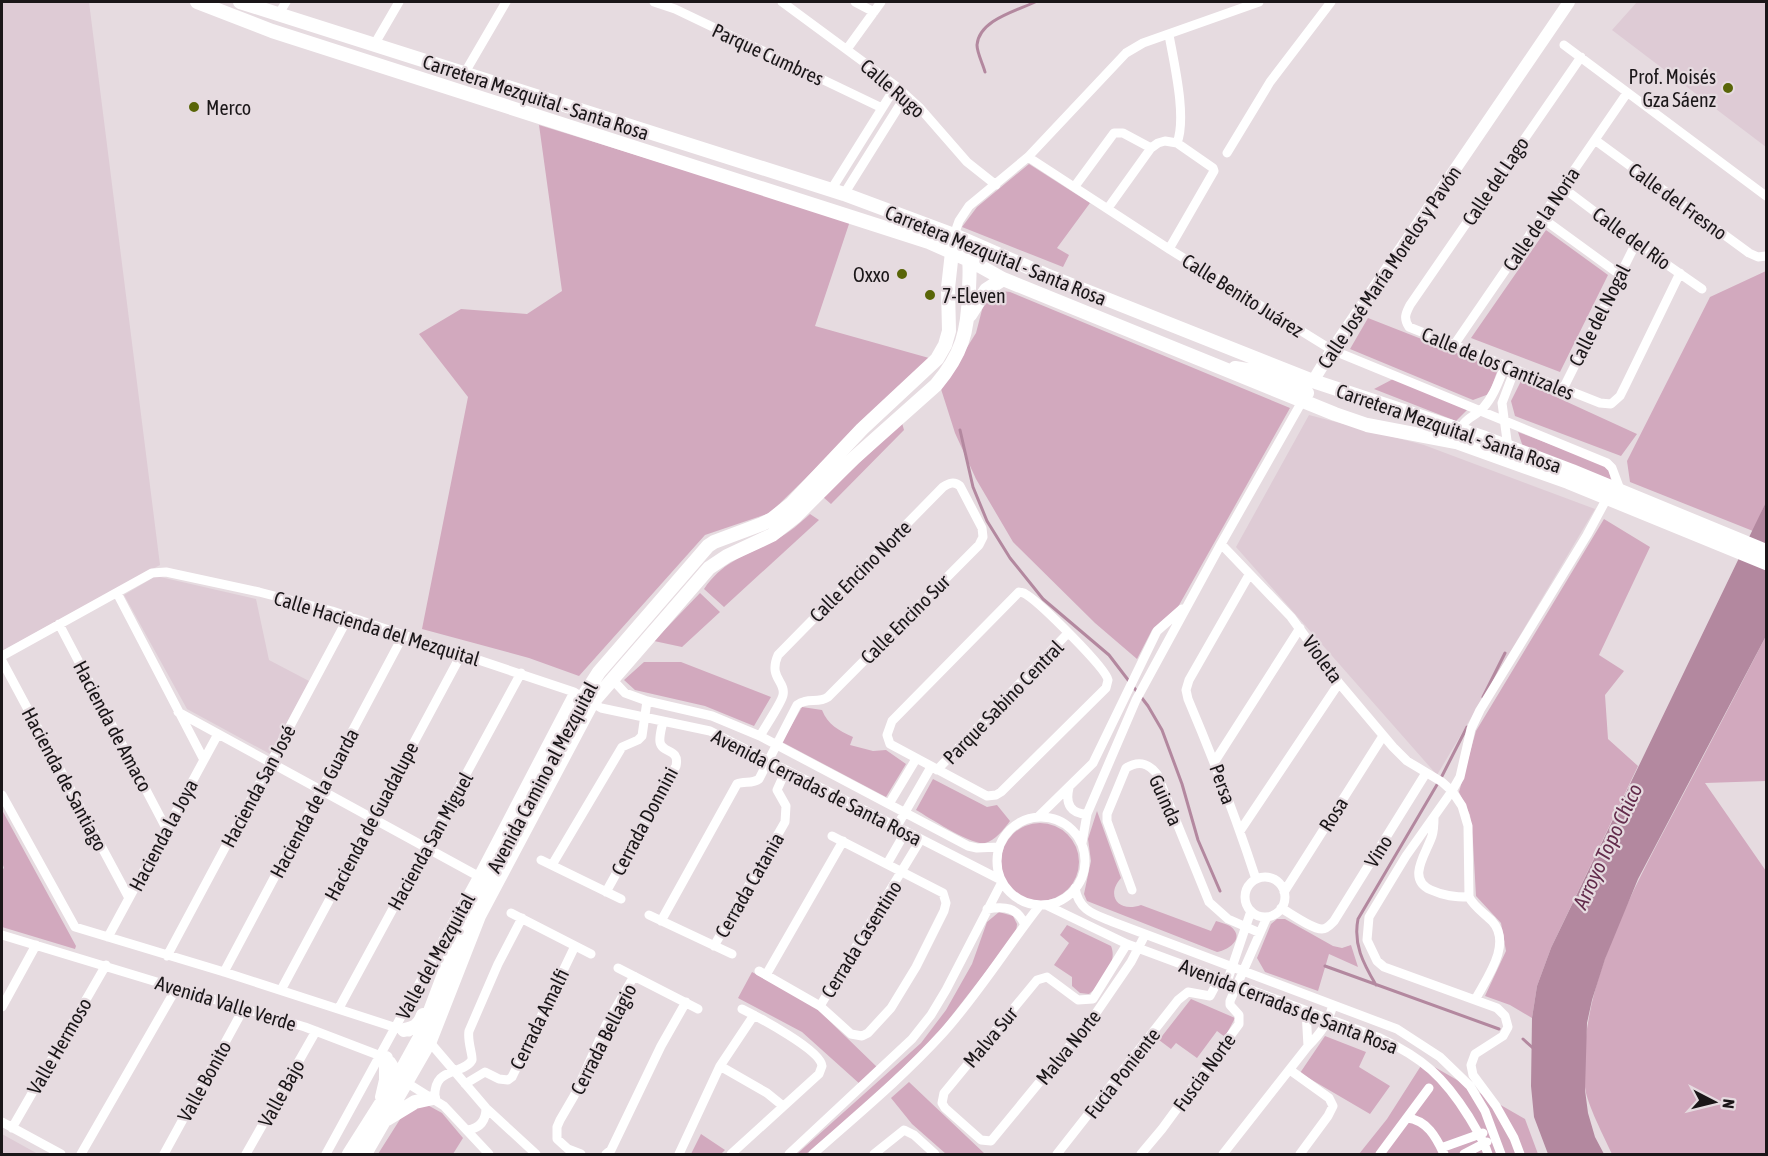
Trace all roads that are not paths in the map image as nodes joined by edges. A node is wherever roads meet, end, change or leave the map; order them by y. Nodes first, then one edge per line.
1 (197, 2) edge
2 (240, 2) edge
3 (286, 2) edge
4 (399, 2) edge
5 (506, 2) edge
6 (654, 2) edge
7 (782, 2) edge
8 (855, 2) edge
9 (881, 2) edge
10 (1259, 2) edge
11 (1331, 2) edge
12 (1569, 2) edge
13 (678, 5) edge
14 (873, 12) junction
15 (278, 15) junction
16 (1169, 35) junction
17 (374, 45) junction
18 (1564, 45) dead end
19 (847, 49) junction
20 (1581, 57) junction
21 (464, 74) junction
22 (896, 86) junction
23 (1627, 93) junction
24 (906, 95) junction
25 (882, 108) junction
26 (1595, 140) junction
27 (1177, 143) junction
28 (1151, 148) junction
29 (1227, 153) dead end
30 (852, 157) junction
31 (1028, 157) junction
32 (863, 164) junction
33 (996, 185) junction
34 (1075, 186) junction
35 (1562, 187) junction
36 (837, 192) junction
37 (1767, 196) edge
38 (1108, 208) junction
39 (1542, 218) junction
40 (958, 237) junction
41 (1636, 243) junction
42 (1169, 249) junction
43 (951, 251) junction
44 (1765, 257) edge
45 (969, 260) junction
46 (1680, 273) junction
47 (1619, 274) junction
48 (1003, 279) junction
49 (1702, 289) dead end
50 (1410, 305) joint
51 (969, 317) junction
52 (1454, 345) junction
53 (1332, 350) junction
54 (1505, 366) junction
55 (1515, 369) junction
56 (1563, 388) junction
57 (1307, 392) junction
58 (1480, 412) junction
59 (1504, 422) junction
60 (1460, 429) junction
61 (1508, 454) junction
62 (948, 484) joint
63 (1620, 492) junction
64 (1607, 498) junction
65 (1221, 544) junction
66 (1738, 545) junction
67 (1767, 551) edge
68 (1767, 563) edge
69 (1249, 575) junction
70 (117, 593) junction
71 (1188, 604) junction
72 (349, 616) junction
73 (59, 624) junction
74 (1300, 628) junction
75 (1068, 633) junction
76 (404, 634) junction
77 (462, 653) junction
78 (2, 656) edge
79 (2, 661) edge
80 (521, 674) junction
81 (612, 679) junction
82 (1339, 683) junction
83 (583, 697) junction
84 (647, 701) junction
85 (178, 712) junction
86 (644, 717) junction
87 (663, 721) junction
88 (218, 734) junction
89 (760, 736) junction
90 (1383, 736) junction
91 (776, 744) junction
92 (916, 759) junction
93 (204, 760) junction
94 (768, 760) junction
95 (1215, 761) junction
96 (270, 762) junction
97 (934, 769) junction
98 (786, 770) junction
99 (1434, 778) junction
100 (1069, 788) junction
101 (322, 790) junction
102 (1452, 791) junction
103 (2, 795) edge
104 (890, 804) junction
105 (905, 812) junction
106 (1087, 814) junction
107 (1039, 816) junction
108 (373, 817) junction
109 (1434, 817) junction
110 (166, 828) junction
111 (902, 829) junction
112 (1240, 831) junction
113 (831, 836) dead end
114 (921, 840) junction
115 (843, 841) junction
116 (1082, 843) junction
117 (427, 846) junction
118 (999, 847) junction
119 (541, 860) dead end
120 (887, 864) junction
121 (552, 865) junction
122 (902, 872) junction
123 (478, 876) junction
124 (1256, 879) junction
125 (1001, 881) junction
126 (1076, 888) junction
127 (1132, 890) dead end
128 (606, 892) junction
129 (1284, 892) junction
130 (1469, 897) junction
131 (129, 898) junction
132 (621, 899) dead end
133 (1043, 905) junction
134 (1281, 908) junction
135 (987, 909) junction
136 (1251, 911) junction
137 (511, 913) dead end
138 (649, 915) dead end
139 (1267, 916) junction
140 (522, 918) junction
141 (661, 921) junction
142 (1025, 925) junction
143 (1246, 928) junction
144 (460, 932) junction
145 (1260, 933) junction
146 (2, 935) edge
147 (1145, 935) junction
148 (108, 937) junction
149 (1127, 944) junction
150 (36, 945) junction
151 (574, 946) junction
152 (714, 946) junction
153 (1139, 949) junction
154 (591, 954) dead end
155 (732, 954) dead end
156 (167, 956) junction
157 (106, 965) junction
158 (1232, 967) junction
159 (618, 968) dead end
160 (224, 972) junction
161 (1244, 972) junction
162 (634, 976) junction
163 (1223, 980) junction
164 (15, 983) junction
165 (1237, 986) junction
166 (177, 987) junction
167 (2, 990) edge
168 (281, 990) junction
169 (1078, 1000) junction
170 (1475, 1000) junction
171 (686, 1002) junction
172 (1333, 1005) junction
173 (2, 1006) edge
174 (820, 1006) junction
175 (244, 1008) junction
176 (339, 1008) junction
177 (698, 1009) dead end
178 (742, 1009) dead end
179 (1306, 1011) junction
180 (754, 1015) junction
181 (1094, 1016) junction
182 (1329, 1020) junction
183 (400, 1029) junction
184 (316, 1031) junction
185 (425, 1038) junction
186 (1308, 1046) junction
187 (383, 1057) junction
188 (720, 1066) junction
189 (453, 1070) junction
190 (1290, 1070) junction
191 (403, 1079) junction
192 (465, 1084) junction
193 (1429, 1088) dead end
194 (434, 1099) junction
195 (783, 1106) junction
196 (486, 1108) junction
197 (381, 1116) junction
198 (1407, 1118) junction
199 (2, 1122) edge
200 (12, 1128) junction
201 (468, 1131) junction
202 (1478, 1133) junction
203 (1494, 1133) junction
204 (991, 1141) joint
205 (1485, 1144) junction
206 (1443, 1151) edge
207 (567, 1152) edge
208 (61, 1155) edge
209 (81, 1155) edge
210 (164, 1155) edge
211 (246, 1155) edge
212 (326, 1155) edge
213 (349, 1155) edge
214 (365, 1155) edge
215 (489, 1155) edge
216 (536, 1155) edge
217 (581, 1155) edge
218 (606, 1155) edge
219 (679, 1155) edge
220 (731, 1155) edge
221 (789, 1155) edge
222 (813, 1155) edge
223 (874, 1155) edge
224 (934, 1155) edge
225 (1057, 1155) edge
226 (1142, 1155) edge
227 (1223, 1155) edge
228 (1300, 1155) edge
229 (1380, 1155) edge
230 (1464, 1155) edge
231 (1488, 1155) edge
232 (1501, 1155) edge
233 (1520, 1155) edge

1 - 43 main road, Carretera Mezquital - Santa Rosa
2 - 15 main road, Carretera Mezquital - Santa Rosa
3 - 15 street
4 - 17 street
5 - 21 street
6 - 13 street, Parque Cumbres
7 - 19 street, Calle Rugo
8 - 14 street
9 - 14 street
10 - 16 street
11 - 29 street
12 - 53 street, Calle José María Morelos y Pavón
13 - 25 street, Parque Cumbres
14 - 19 street
15 - 17 main road, Carretera Mezquital - Santa Rosa
16 - 27 street
16 - 31 street
17 - 21 main road, Carretera Mezquital - Santa Rosa
18 - 20 street
19 - 22 street, Calle Rugo
20 - 23 street
20 - 50 street, Calle del Lago
21 - 36 main road, Carretera Mezquital - Santa Rosa
22 - 24 street, Calle Rugo
22 - 25 street
23 - 26 street, Calle de la Noria
23 - 37 street
24 - 32 street
24 - 33 street, Calle Rugo
25 - 30 street
26 - 35 street, Calle de la Noria
26 - 44 street, Calle del Fresno
27 - 28 street
27 - 42 street
28 - 34 street
28 - 38 street
30 - 32 street
30 - 36 street
31 - 33 street
31 - 34 street, Calle Benito Juárez
32 - 36 street
33 - 40 street
34 - 38 street, Calle Benito Juárez
35 - 39 street, Calle de la Noria
35 - 41 street, Calle del Río
36 - 40 main road, Carretera Mezquital - Santa Rosa
38 - 42 street, Calle Benito Juárez
39 - 47 street
39 - 52 street, Calle de la Noria
40 - 43 main road, Avenida Camino al Mezquital
40 - 45 main road, Avenida Camino al Mezquital
40 - 57 main road, Carretera Mezquital - Santa Rosa
41 - 46 street, Calle del Río
41 - 47 street, Calle del Nogal
42 - 53 street, Calle Benito Juárez
43 - 45 main road, Carretera Mezquital - Santa Rosa
43 - 83 main road, Avenida Camino al Mezquital
45 - 48 main road, Carretera Mezquital - Santa Rosa
45 - 51 main road, Avenida Camino al Mezquital
46 - 49 street, Calle del Río
46 - 56 street, Calle de los Cantizales
47 - 56 street, Calle del Nogal
48 - 51 main road
48 - 57 main road, Carretera Mezquital - Santa Rosa
50 - 52 street, Calle de los Cantizales
51 - 81 main road, Avenida Camino al Mezquital
52 - 54 street, Calle de los Cantizales
53 - 57 street, Calle José María Morelos y Pavón
53 - 58 street, Calle Benito Juárez
54 - 55 street, Calle de los Cantizales
54 - 58 street
55 - 56 street, Calle de los Cantizales
55 - 59 street
57 - 60 main road, Carretera Mezquital - Santa Rosa
57 - 61 main road, Carretera Mezquital - Santa Rosa
57 - 65 street, Calle José María Morelos y Pavón
58 - 59 street, Calle Benito Juárez
58 - 60 street
59 - 61 street
59 - 63 street, Calle Benito Juárez
60 - 61 main road, Carretera Mezquital - Santa Rosa
61 - 63 main road, Carretera Mezquital - Santa Rosa
61 - 64 main road, Carretera Mezquital - Santa Rosa
62 - 89 street, Calle Encino Norte
62 - 91 street, Calle Encino Sur
63 - 66 main road, Carretera Mezquital - Santa Rosa
64 - 66 main road, Carretera Mezquital - Santa Rosa
64 - 102 street
65 - 69 street, Violeta
65 - 71 street, Calle José María Morelos y Pavón
66 - 67 main road
66 - 68 main road, Carretera Mezquital - Santa Rosa
69 - 74 street, Violeta
69 - 95 street, Persa
70 - 72 street, Calle Hacienda del Mezquital
70 - 73 street
70 - 85 street
71 - 100 street, Calle José María Morelos y Pavón
71 - 106 street, Calle José María Morelos y Pavón
72 - 76 street, Calle Hacienda del Mezquital
72 - 96 street, Hacienda San José
73 - 78 street
73 - 110 street, Hacienda de Amaco
74 - 82 street, Violeta
74 - 95 street
75 - 92 street
75 - 97 street, Parque Sabino Central
75 - 97 street
76 - 77 street, Calle Hacienda del Mezquital
76 - 101 street, Hacienda de la Guarda
77 - 80 street, Calle Hacienda del Mezquital
77 - 108 street, Hacienda de Guadalupe
79 - 131 street, Hacienda de Santiago
80 - 83 street, Calle Hacienda del Mezquital
80 - 117 street, Hacienda San Miguel
81 - 83 main road, Avenida Camino al Mezquital
81 - 84 street, Avenida Cerradas de Santa Rosa
82 - 90 street, Violeta
82 - 112 street
83 - 86 street, Avenida Cerradas de Santa Rosa
83 - 123 street, Valle del Mezquital
83 - 144 main road, Avenida Camino al Mezquital
83 - 185 main road, Avenida Camino al Mezquital
84 - 86 street
84 - 89 street, Avenida Cerradas de Santa Rosa
85 - 88 street
85 - 93 street
86 - 87 street, Avenida Cerradas de Santa Rosa
86 - 121 street
87 - 94 street, Avenida Cerradas de Santa Rosa
87 - 128 street, Cerrada Donnini
88 - 93 street, Hacienda la Joya
88 - 96 street
89 - 91 street, Avenida Cerradas de Santa Rosa
90 - 99 street, Violeta
90 - 129 street, Rosa
91 - 94 street
91 - 104 street, Avenida Cerradas de Santa Rosa
92 - 97 street
92 - 104 street
93 - 110 street, Hacienda la Joya
94 - 98 street, Avenida Cerradas de Santa Rosa
94 - 141 street
95 - 112 street, Persa
96 - 101 street
96 - 156 street, Hacienda San José
97 - 105 street, Parque Sabino Central
98 - 111 street, Avenida Cerradas de Santa Rosa
98 - 152 street, Cerrada Catania
99 - 102 street, Violeta
99 - 134 street, Vino
100 - 106 street
100 - 107 street, Calle José María Morelos y Pavón
101 - 108 street
101 - 160 street, Hacienda de la Guarda
102 - 109 street
102 - 130 street
103 - 148 street, Avenida Valle Verde
104 - 105 street, Avenida Cerradas de Santa Rosa
105 - 111 street, Cerrada Casentino
105 - 118 street, Avenida Cerradas de Santa Rosa
106 - 116 street, Calle José María Morelos y Pavón
107 - 116 street
107 - 118 street
108 - 117 street
108 - 168 street, Hacienda de Guadalupe
109 - 130 street
109 - 170 street
110 - 131 street, Hacienda la Joya
111 - 114 street, Avenida Cerradas de Santa Rosa
111 - 120 street, Cerrada Casentino
112 - 124 street, Persa
113 - 115 street
114 - 122 street, Cerrada Casentino
114 - 125 street, Avenida Cerradas de Santa Rosa
115 - 120 street, Cerrada Casentino
115 - 174 street, Cerrada Casentino
116 - 126 street
117 - 123 street
117 - 176 street, Hacienda San Miguel
118 - 125 street
119 - 121 street, Cerrada Donnini
120 - 122 street, Cerrada Casentino
121 - 128 street, Cerrada Donnini
122 - 174 street, Cerrada Casentino
122 - 174 street, Cerrada Casentino
123 - 183 street, Valle del Mezquital
124 - 129 street
124 - 136 street
125 - 133 street
125 - 135 street
126 - 133 street
126 - 147 street, Avenida Cerradas de Santa Rosa
127 - 143 street, Guinda
128 - 132 street, Cerrada Donnini
129 - 134 street
130 - 170 street
131 - 148 street, Hacienda la Joya
133 - 142 street
133 - 149 street, Avenida Cerradas de Santa Rosa
134 - 139 street
135 - 142 street
135 - 221 street
136 - 139 street
136 - 143 street
137 - 140 street, Cerrada Amalfi
138 - 141 street, Cerrada Catania
139 - 145 street
140 - 151 street, Cerrada Amalfi
140 - 189 street
141 - 152 street, Cerrada Catania
142 - 222 street
143 - 145 street
143 - 158 street
144 - 183 main road
144 - 185 main road, Avenida Camino al Mezquital
145 - 161 street
146 - 150 street, Avenida Valle Verde
147 - 153 street
147 - 158 street, Avenida Cerradas de Santa Rosa
148 - 156 street, Avenida Valle Verde
149 - 153 street, Avenida Cerradas de Santa Rosa
149 - 169 street, Malva Norte
150 - 157 street, Avenida Valle Verde
150 - 164 street
151 - 154 street, Cerrada Amalfi
151 - 192 street, Cerrada Amalfi
152 - 155 street
153 - 163 street, Avenida Cerradas de Santa Rosa
153 - 181 street, Malva Norte
156 - 160 street, Avenida Valle Verde
157 - 166 street, Avenida Valle Verde
157 - 200 street, Valle Hermoso
158 - 161 street, Avenida Cerradas de Santa Rosa
158 - 163 street
159 - 162 street
160 - 168 street, Avenida Valle Verde
161 - 165 street
161 - 172 street, Avenida Cerradas de Santa Rosa
162 - 171 street, Cerrada Bellagio
162 - 207 street, Cerrada Bellagio
163 - 165 street, Avenida Cerradas de Santa Rosa
163 - 225 street, Fucia Poniente
164 - 167 street
164 - 173 street
165 - 179 street, Avenida Cerradas de Santa Rosa
165 - 226 street, Fuscia Norte
166 - 175 street, Avenida Valle Verde
166 - 209 street
168 - 176 street, Avenida Valle Verde
169 - 181 street
169 - 204 street, Malva Sur
170 - 233 street
171 - 177 street, Cerrada Bellagio
171 - 218 street
172 - 182 street
172 - 203 street, Avenida Cerradas de Santa Rosa
175 - 184 street, Avenida Valle Verde
175 - 210 street, Valle Bonito
176 - 183 street, Avenida Valle Verde
178 - 180 street
179 - 182 street, Avenida Cerradas de Santa Rosa
179 - 186 street
180 - 188 street
180 - 195 street
181 - 204 street, Malva Norte
182 - 186 street
182 - 202 street, Avenida Cerradas de Santa Rosa
183 - 185 street, Avenida Valle Verde
183 - 187 street, Valle del Mezquital
184 - 187 street, Avenida Valle Verde
184 - 211 street, Valle Bajo
185 - 189 street
185 - 191 main road, Avenida Camino al Mezquital
186 - 190 street
187 - 191 street
187 - 197 main road
187 - 212 street, Valle del Mezquital
188 - 195 street
188 - 219 street
189 - 192 street
189 - 194 street
190 - 227 street
190 - 228 street
191 - 194 street
191 - 197 main road, Avenida Camino al Mezquital
192 - 196 street
193 - 198 street
194 - 197 main road
194 - 201 street
195 - 220 street
196 - 201 street
196 - 216 street
197 - 213 main road, Avenida Camino al Mezquital
197 - 214 main road, Avenida Camino al Mezquital
198 - 206 street
198 - 229 street
199 - 200 street
200 - 208 street
201 - 215 street
202 - 203 street
202 - 205 street, Avenida Cerradas de Santa Rosa
202 - 206 street
203 - 205 street
203 - 232 street, Avenida Cerradas de Santa Rosa
205 - 230 street
205 - 231 street, Avenida Cerradas de Santa Rosa
207 - 217 street, Cerrada Bellagio
223 - 224 street

